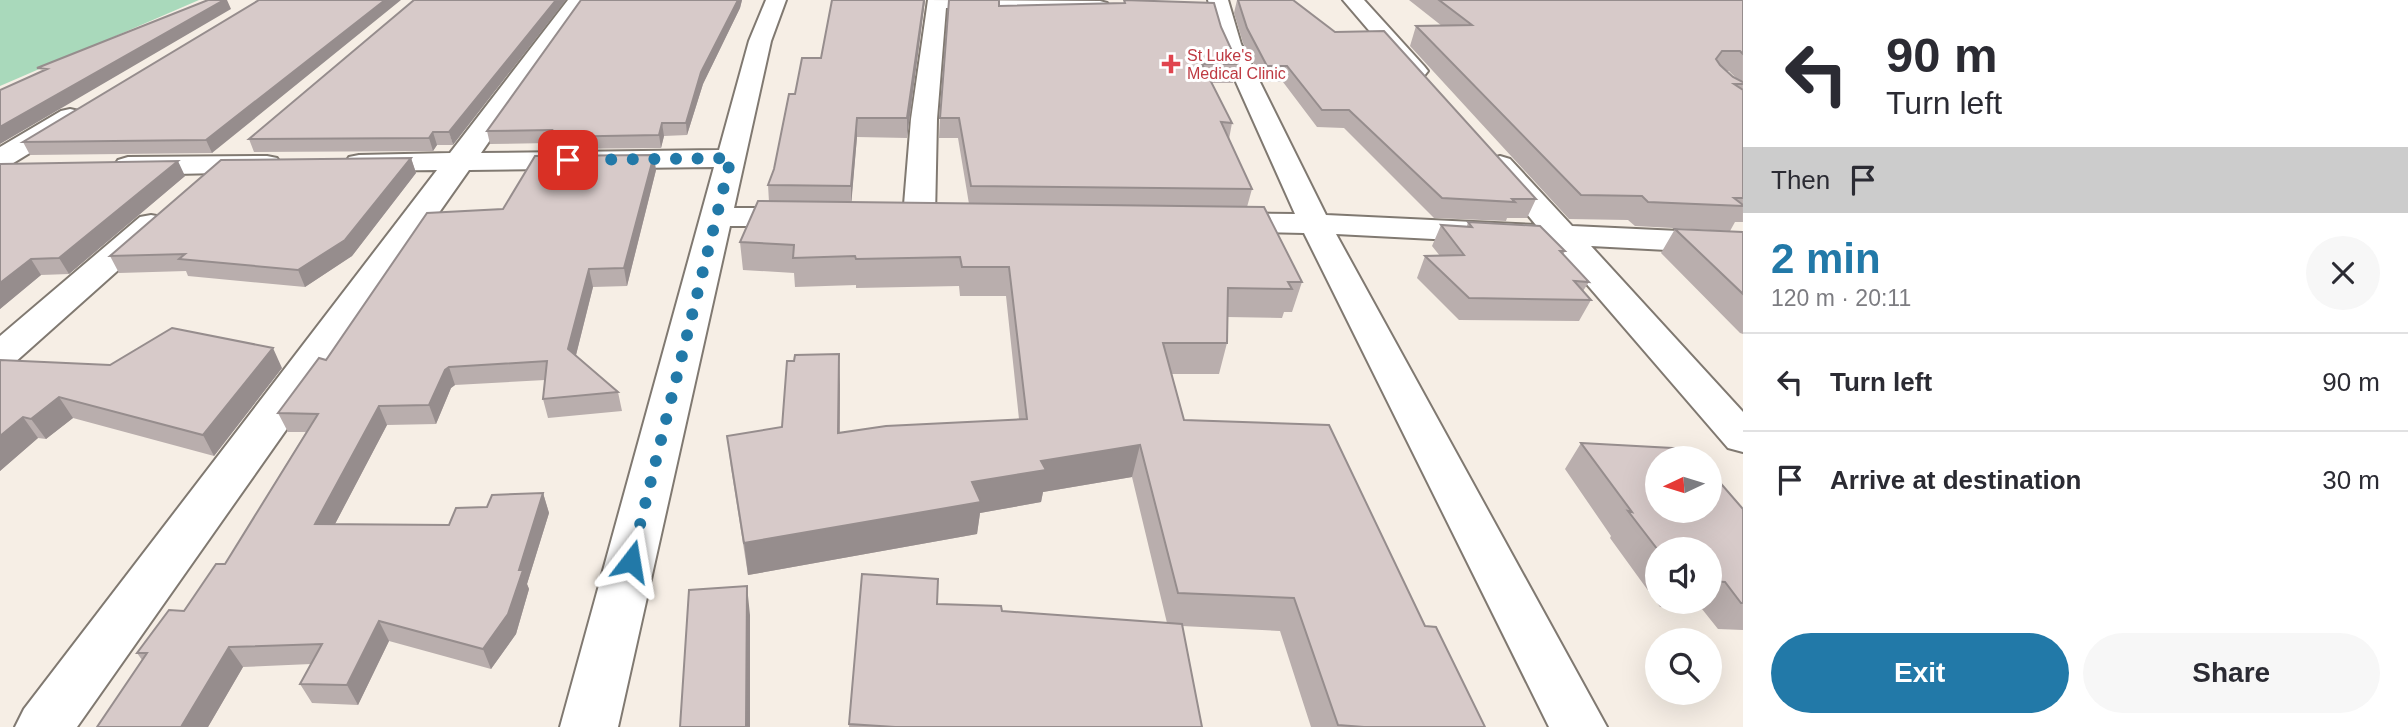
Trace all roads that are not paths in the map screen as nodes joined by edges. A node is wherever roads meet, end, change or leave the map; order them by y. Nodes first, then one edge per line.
1 (578, 0) edge
2 (776, 0) edge
3 (1353, 0) edge
4 (1212, 7) edge
5 (1127, 8) edge
6 (1437, 94) edge
7 (88, 107) edge
8 (251, 139) edge
9 (1482, 145) edge
10 (731, 158) junction
11 (0, 159) edge
12 (460, 162) junction
13 (327, 163) edge
14 (287, 164) edge
15 (220, 165) junction
16 (96, 166) edge
17 (0, 167) edge
18 (41, 167) edge
19 (716, 217) junction
20 (838, 217) edge
21 (919, 217) edge
22 (1195, 222) edge
23 (1315, 224) junction
24 (1563, 236) junction
25 (1743, 244) edge
26 (0, 356) edge
27 (1743, 438) edge
28 (44, 727) edge
29 (589, 727) edge
30 (1577, 727) edge

1 - 12 street
2 - 10 street
3 - 6 street
4 - 23 street
5 - 21 street
7 - 11 street
8 - 15 street
9 - 24 street
10 - 12 street
10 - 19 street
12 - 13 street
12 - 28 street
14 - 15 street
15 - 16 street
15 - 26 street
17 - 18 street
19 - 20 street
19 - 29 street
22 - 23 street
23 - 24 street
23 - 30 street
24 - 25 street
24 - 27 street

